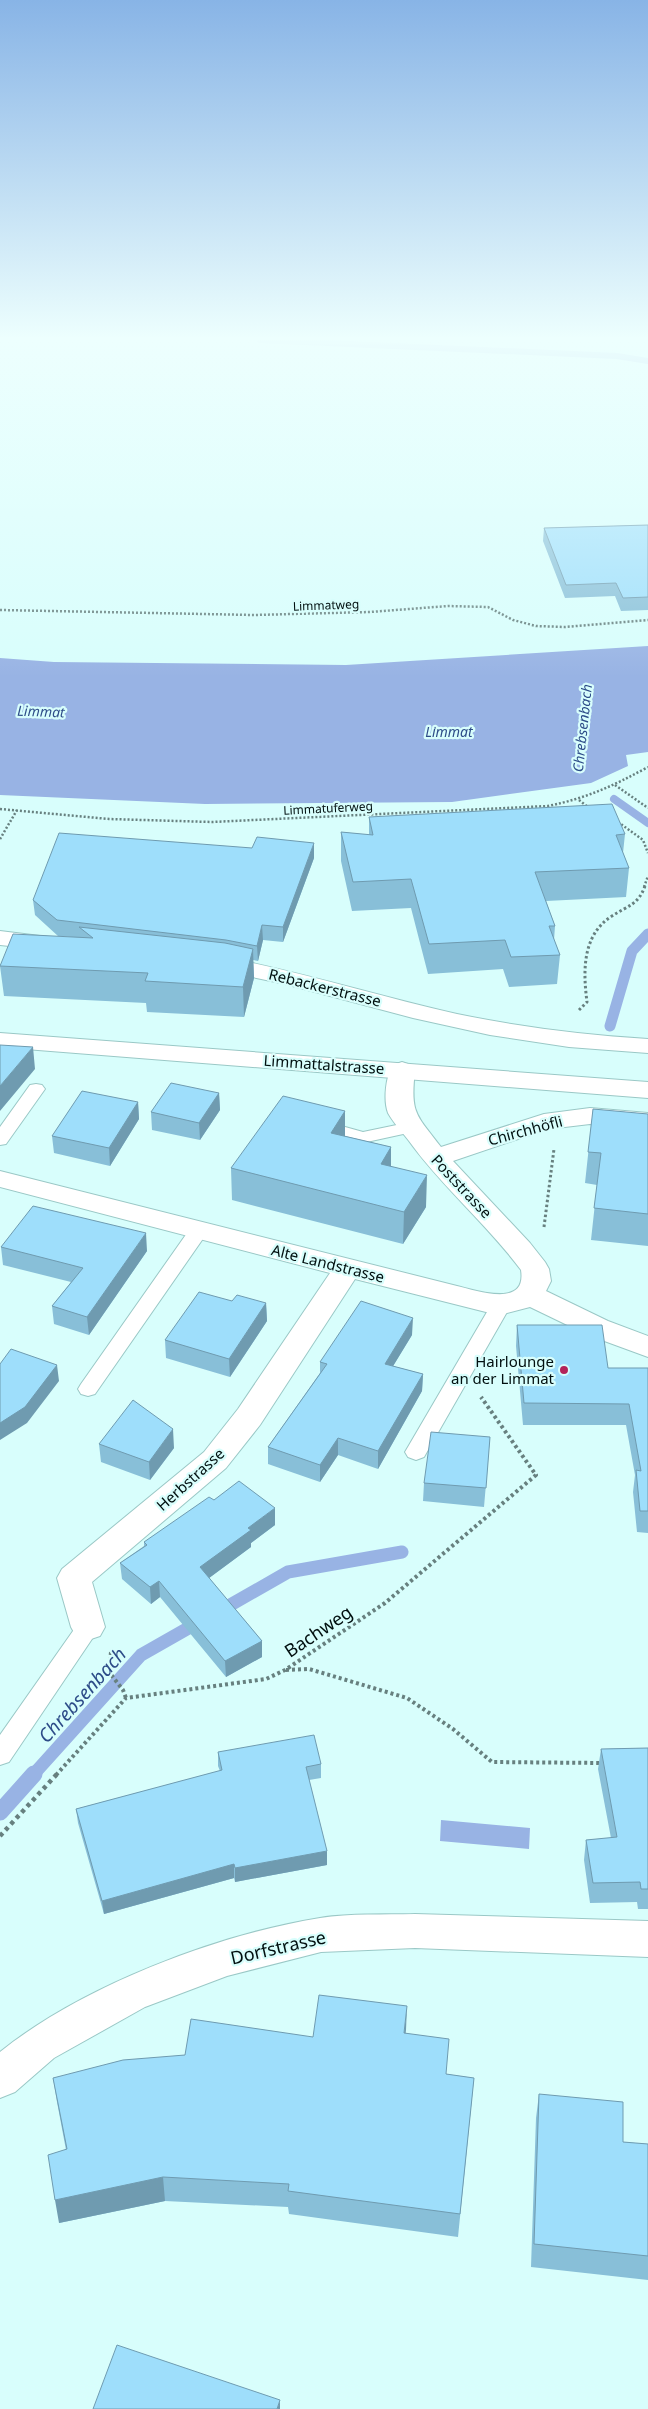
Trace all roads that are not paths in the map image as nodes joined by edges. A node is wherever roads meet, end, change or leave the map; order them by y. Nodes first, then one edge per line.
1 (0, 938) edge
2 (66, 945) edge
3 (199, 960) edge
4 (0, 1040) edge
5 (648, 1046) edge
6 (402, 1070) junction
7 (36, 1089) dead end
8 (648, 1090) edge
9 (306, 1120) edge
10 (648, 1121) edge
11 (411, 1127) junction
12 (0, 1140) edge
13 (435, 1158) junction
14 (0, 1179) edge
15 (199, 1230) junction
16 (348, 1269) junction
17 (530, 1295) junction
18 (501, 1305) junction
19 (648, 1347) edge
20 (88, 1389) dead end
21 (416, 1452) dead end
22 (88, 1627) joint
23 (0, 1755) edge
24 (648, 1939) edge
25 (0, 2078) edge

1 - 2 street
3 - 5 street, Rebackerstrasse
4 - 6 street, Limmattalstrasse
6 - 8 street, Limmattalstrasse
6 - 11 street, Poststrasse
7 - 12 lane
9 - 11 lane
10 - 13 street, Chirchhöfli
11 - 13 street, Poststrasse
13 - 17 street, Poststrasse
14 - 15 street, Alte Landstrasse
15 - 16 street, Alte Landstrasse
15 - 20 lane
16 - 18 street, Alte Landstrasse
16 - 22 street, Herbstrasse
17 - 18 street, Alte Landstrasse
17 - 19 street
18 - 21 lane
22 - 23 lane
24 - 25 street, Dorfstrasse

